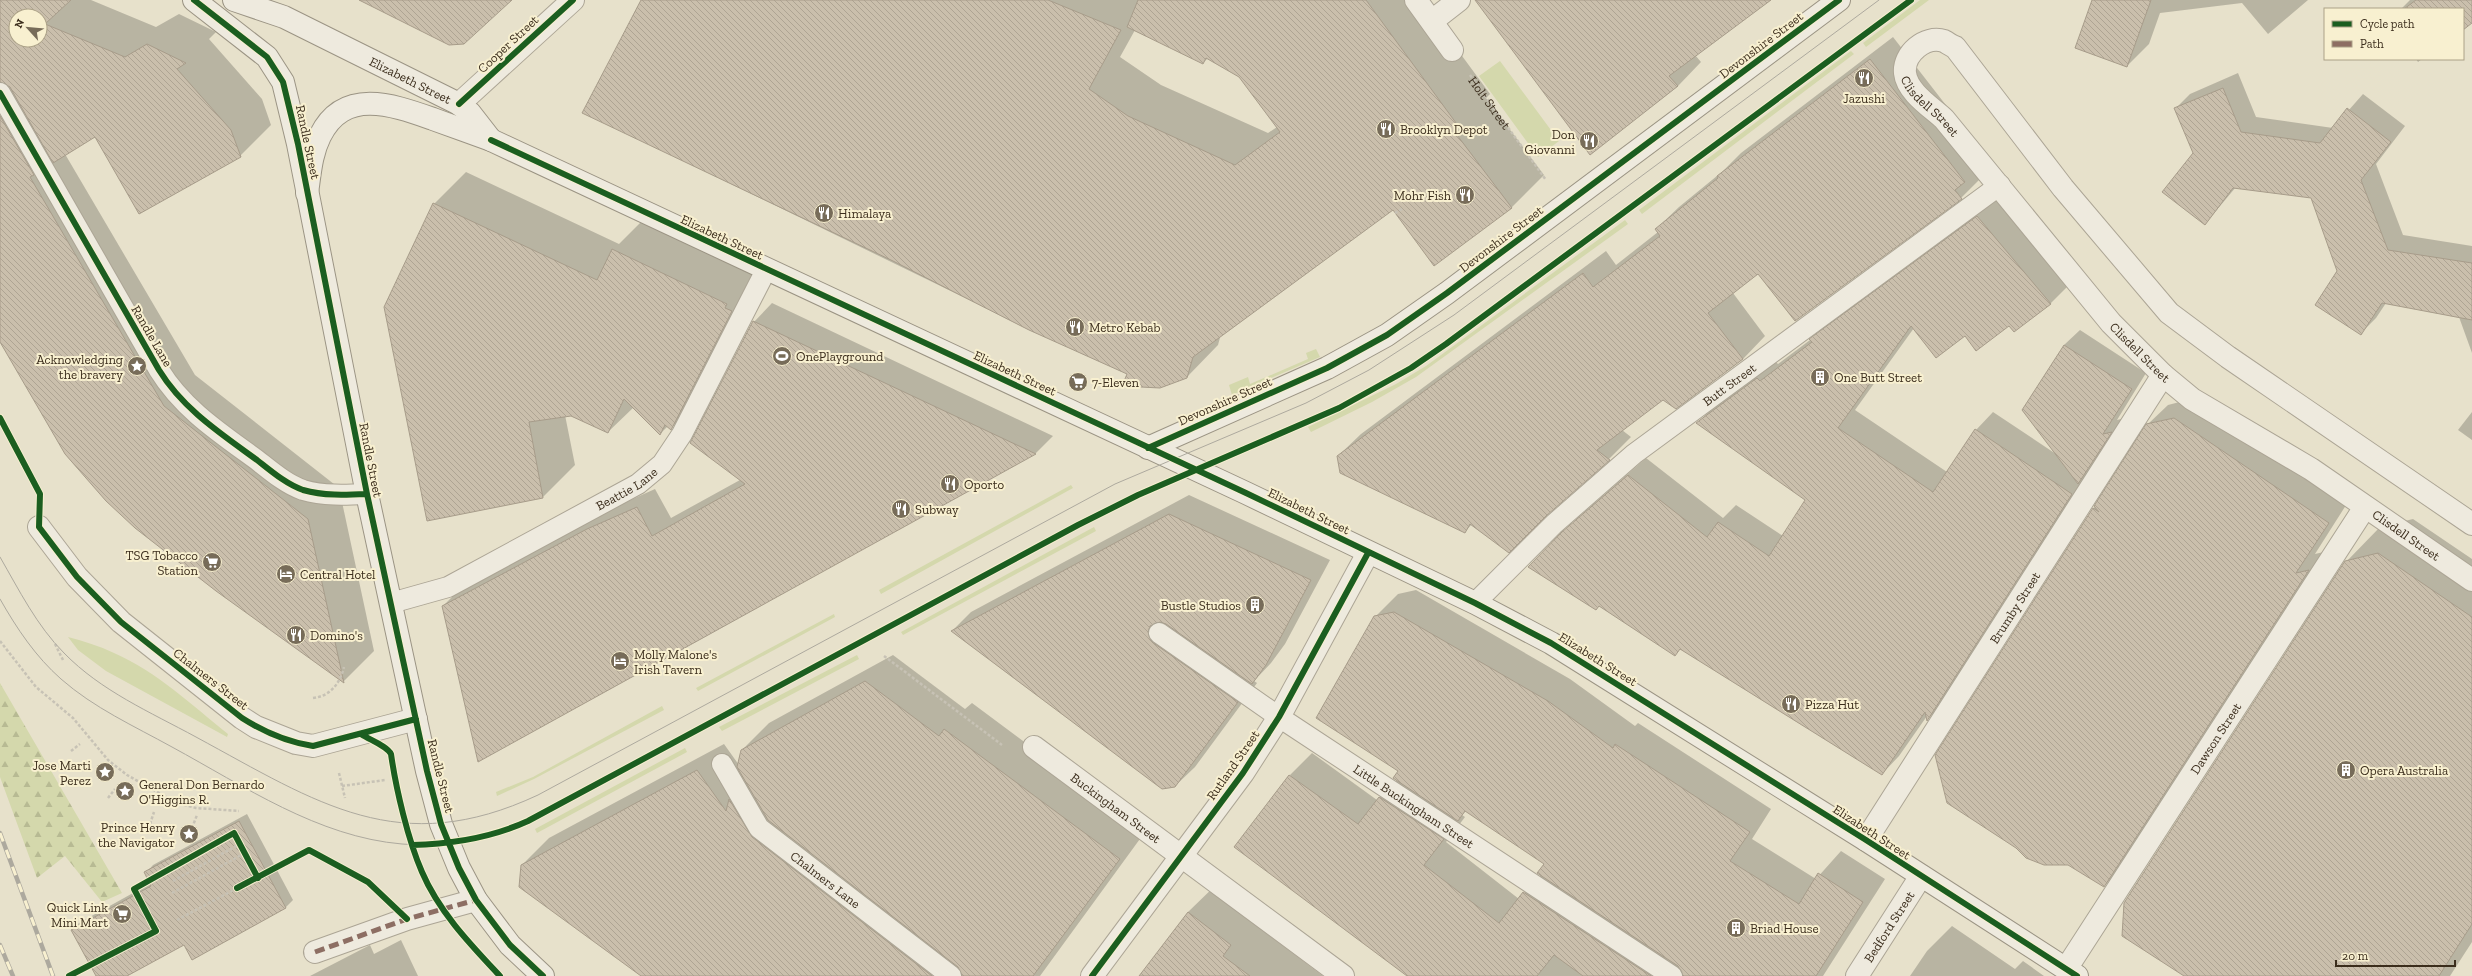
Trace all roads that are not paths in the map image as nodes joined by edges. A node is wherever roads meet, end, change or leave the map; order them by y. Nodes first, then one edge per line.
1 (194, 0) edge
2 (234, 0) edge
3 (572, 0) edge
4 (1416, 0) edge
5 (1459, 0) edge
6 (1839, 0) edge
7 (1432, 21) junction
8 (1452, 50) road end
9 (0, 93) edge
10 (459, 104) junction
11 (491, 140) junction
12 (2000, 185) junction
13 (307, 193) junction
14 (766, 270) junction
15 (2163, 375) junction
16 (1148, 448) junction
17 (367, 494) junction
18 (2365, 507) junction
19 (2472, 524) edge
20 (40, 527) dead end
21 (1368, 553) junction
22 (2472, 580) edge
23 (391, 603) junction
24 (1475, 603) junction
25 (1158, 633) dead end
26 (1279, 717) junction
27 (416, 719) junction
28 (1034, 748) road end
29 (722, 764) dead end
30 (1866, 840) junction
31 (1181, 856) junction
32 (1921, 876) junction
33 (476, 900) junction
34 (315, 952) dead end
35 (2072, 973) edge
36 (543, 976) edge
37 (951, 976) edge
38 (1092, 976) edge
39 (1343, 976) edge
40 (1672, 976) edge
41 (1857, 976) edge

1 - 13 street, Randle Street
2 - 10 street, Elizabeth Street
3 - 10 street, Cooper Street
4 - 7 street
5 - 7 street
6 - 16 street, Devonshire Street
7 - 8 street
9 - 17 lane, Randle Lane
10 - 11 street, Elizabeth Street
11 - 13 street
11 - 14 street, Elizabeth Street
12 - 15 street, Clisdell Street
12 - 19 street, Clisdell Street
12 - 24 lane, Butt Street
13 - 17 street, Randle Street
14 - 16 street, Elizabeth Street
14 - 23 lane, Beattie Lane
15 - 18 street, Clisdell Street
15 - 30 street, Brumby Street
16 - 21 street, Elizabeth Street
17 - 23 street, Randle Street
18 - 22 street, Clisdell Street
18 - 35 street, Dawson Street
20 - 27 street, Chalmers Street
21 - 24 street, Elizabeth Street
21 - 26 street, Rutland Street
23 - 27 street, Randle Street
24 - 30 street, Elizabeth Street
25 - 26 lane, Little Buckingham Street
26 - 31 street, Rutland Street
26 - 40 lane, Little Buckingham Street
27 - 33 street, Randle Street
28 - 31 street, Buckingham Street
29 - 37 lane, Chalmers Lane
30 - 32 street, Elizabeth Street
31 - 38 street, Rutland Street
31 - 39 street, Buckingham Street
32 - 35 street, Elizabeth Street
32 - 41 street, Bedford Street
33 - 34 street
33 - 36 street, Randle Street

